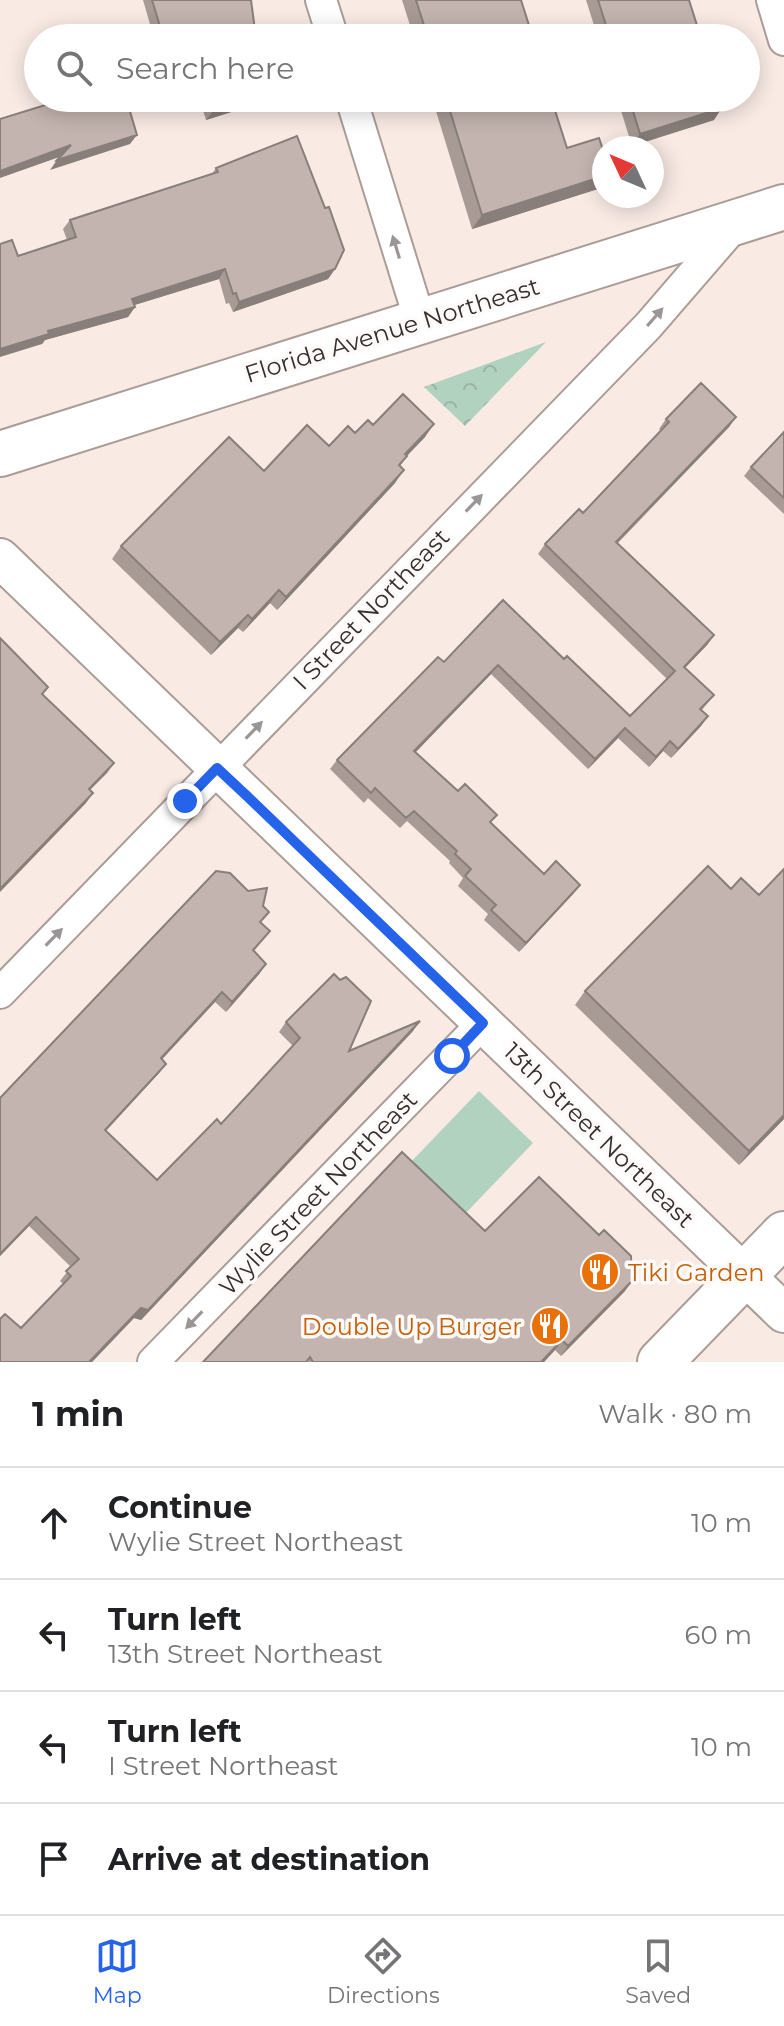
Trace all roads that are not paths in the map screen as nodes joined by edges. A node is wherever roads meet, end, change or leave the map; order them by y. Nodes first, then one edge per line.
1 (321, 0) edge
2 (772, 0) edge
3 (329, 24) edge
4 (784, 40) edge
5 (355, 112) edge
6 (784, 207) edge
7 (738, 222) junction
8 (420, 321) junction
9 (0, 454) edge
10 (0, 558) edge
11 (217, 768) junction
12 (0, 993) edge
13 (483, 1023) junction
14 (784, 1234) edge
15 (744, 1275) junction
16 (784, 1313) edge
17 (153, 1362) edge
18 (660, 1362) edge

1 - 3 street
2 - 4 street
8 -> 5 street
6 - 7 main road, Florida Avenue Northeast
7 - 8 main road, Florida Avenue Northeast
11 -> 7 street, I Street Northeast
8 - 9 main road, Florida Avenue Northeast
10 - 11 street, 13th Street Northeast
12 -> 11 street, I Street Northeast
11 - 13 street, 13th Street Northeast
13 - 15 street, 13th Street Northeast
13 -> 17 street, Wylie Street Northeast
14 - 15 main road
15 - 16 street, 13th Street Northeast
15 - 18 main road

